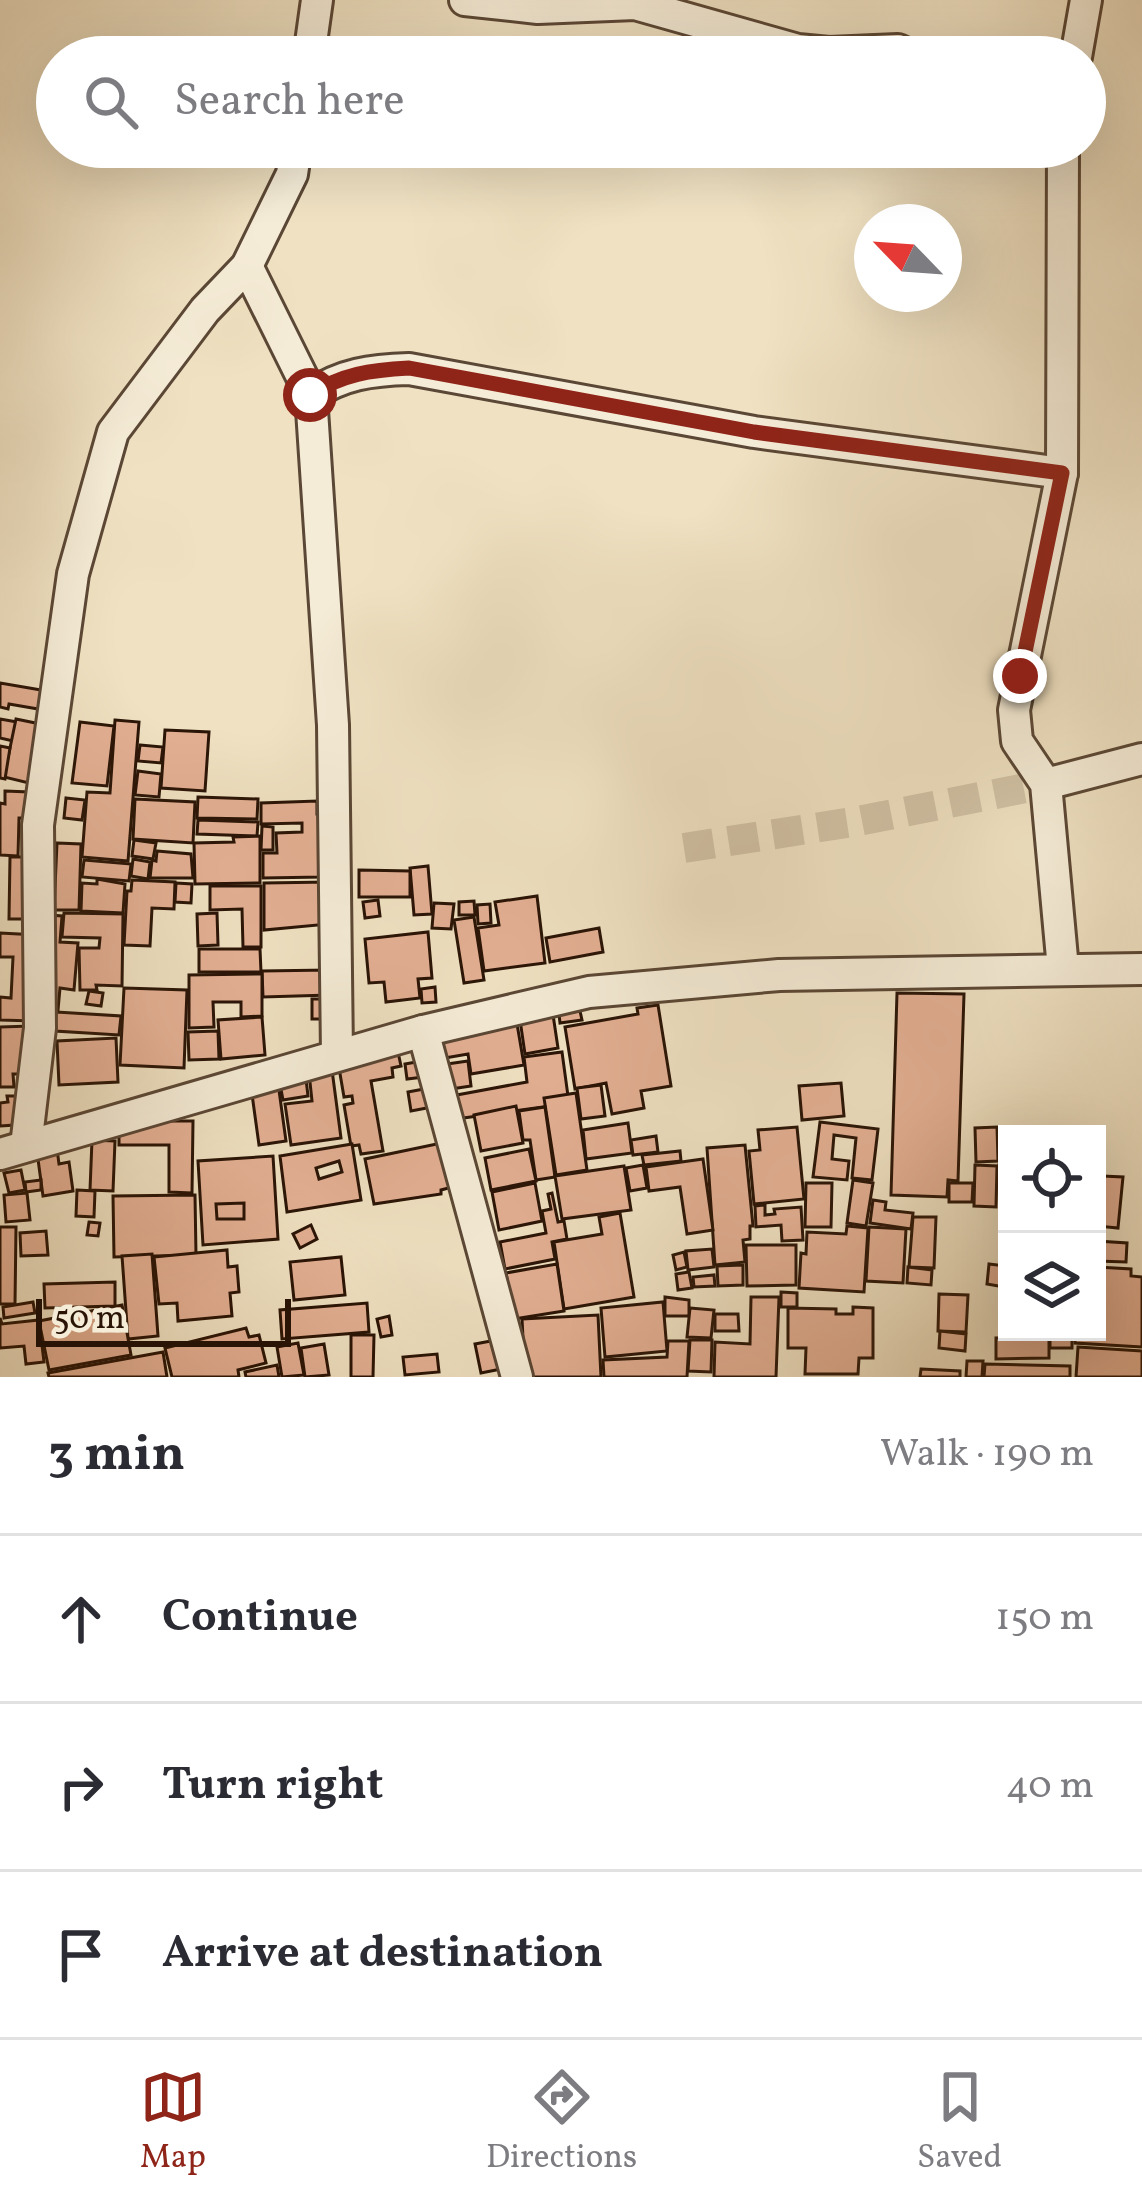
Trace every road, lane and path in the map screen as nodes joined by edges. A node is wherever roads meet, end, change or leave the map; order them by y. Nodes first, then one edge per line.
1 (317, 0) edge
2 (465, 0) edge
3 (1086, 0) edge
4 (311, 36) edge
5 (748, 36) edge
6 (1080, 36) edge
7 (293, 168) edge
8 (1063, 168) edge
9 (247, 266) junction
10 (310, 395) junction
11 (1062, 473) junction
12 (1142, 759) edge
13 (1046, 784) junction
14 (1063, 969) junction
15 (1142, 969) edge
16 (423, 1031) junction
17 (337, 1055) junction
18 (13, 1150) edge
19 (517, 1377) edge

1 - 4 street
2 - 5 street
3 - 6 street
7 - 9 street
8 - 11 street
9 - 10 street
9 - 18 street
10 - 11 street
10 - 17 street
11 - 13 street
12 - 13 street
13 - 14 street
14 - 15 street
14 - 16 street
16 - 17 street
16 - 19 street
17 - 18 street

